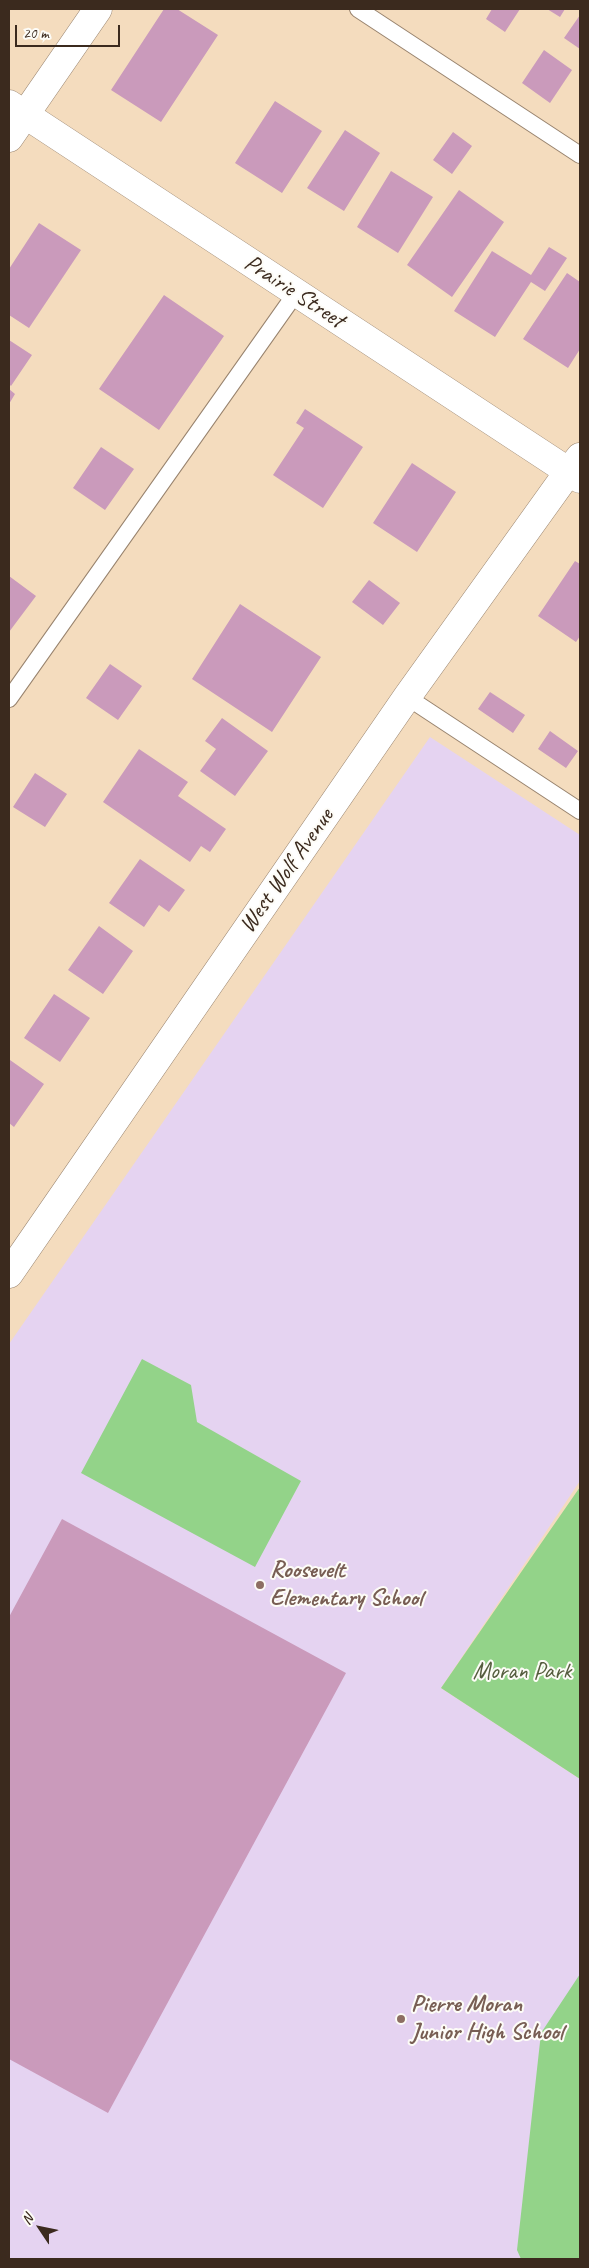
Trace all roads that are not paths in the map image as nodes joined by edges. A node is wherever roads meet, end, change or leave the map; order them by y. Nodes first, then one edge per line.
1 (98, 9) edge
2 (358, 9) edge
3 (17, 109) edge
4 (9, 138) edge
5 (580, 155) edge
6 (296, 293) junction
7 (577, 469) edge
8 (407, 697) junction
9 (9, 699) edge
10 (580, 811) edge
11 (9, 1274) edge

1 - 3 street
2 - 5 lane
3 - 4 street
3 - 6 street, Prairie Street
6 - 7 street, Prairie Street
6 - 9 lane
7 - 8 street, West Wolf Avenue
8 - 10 lane
8 - 11 street, West Wolf Avenue

